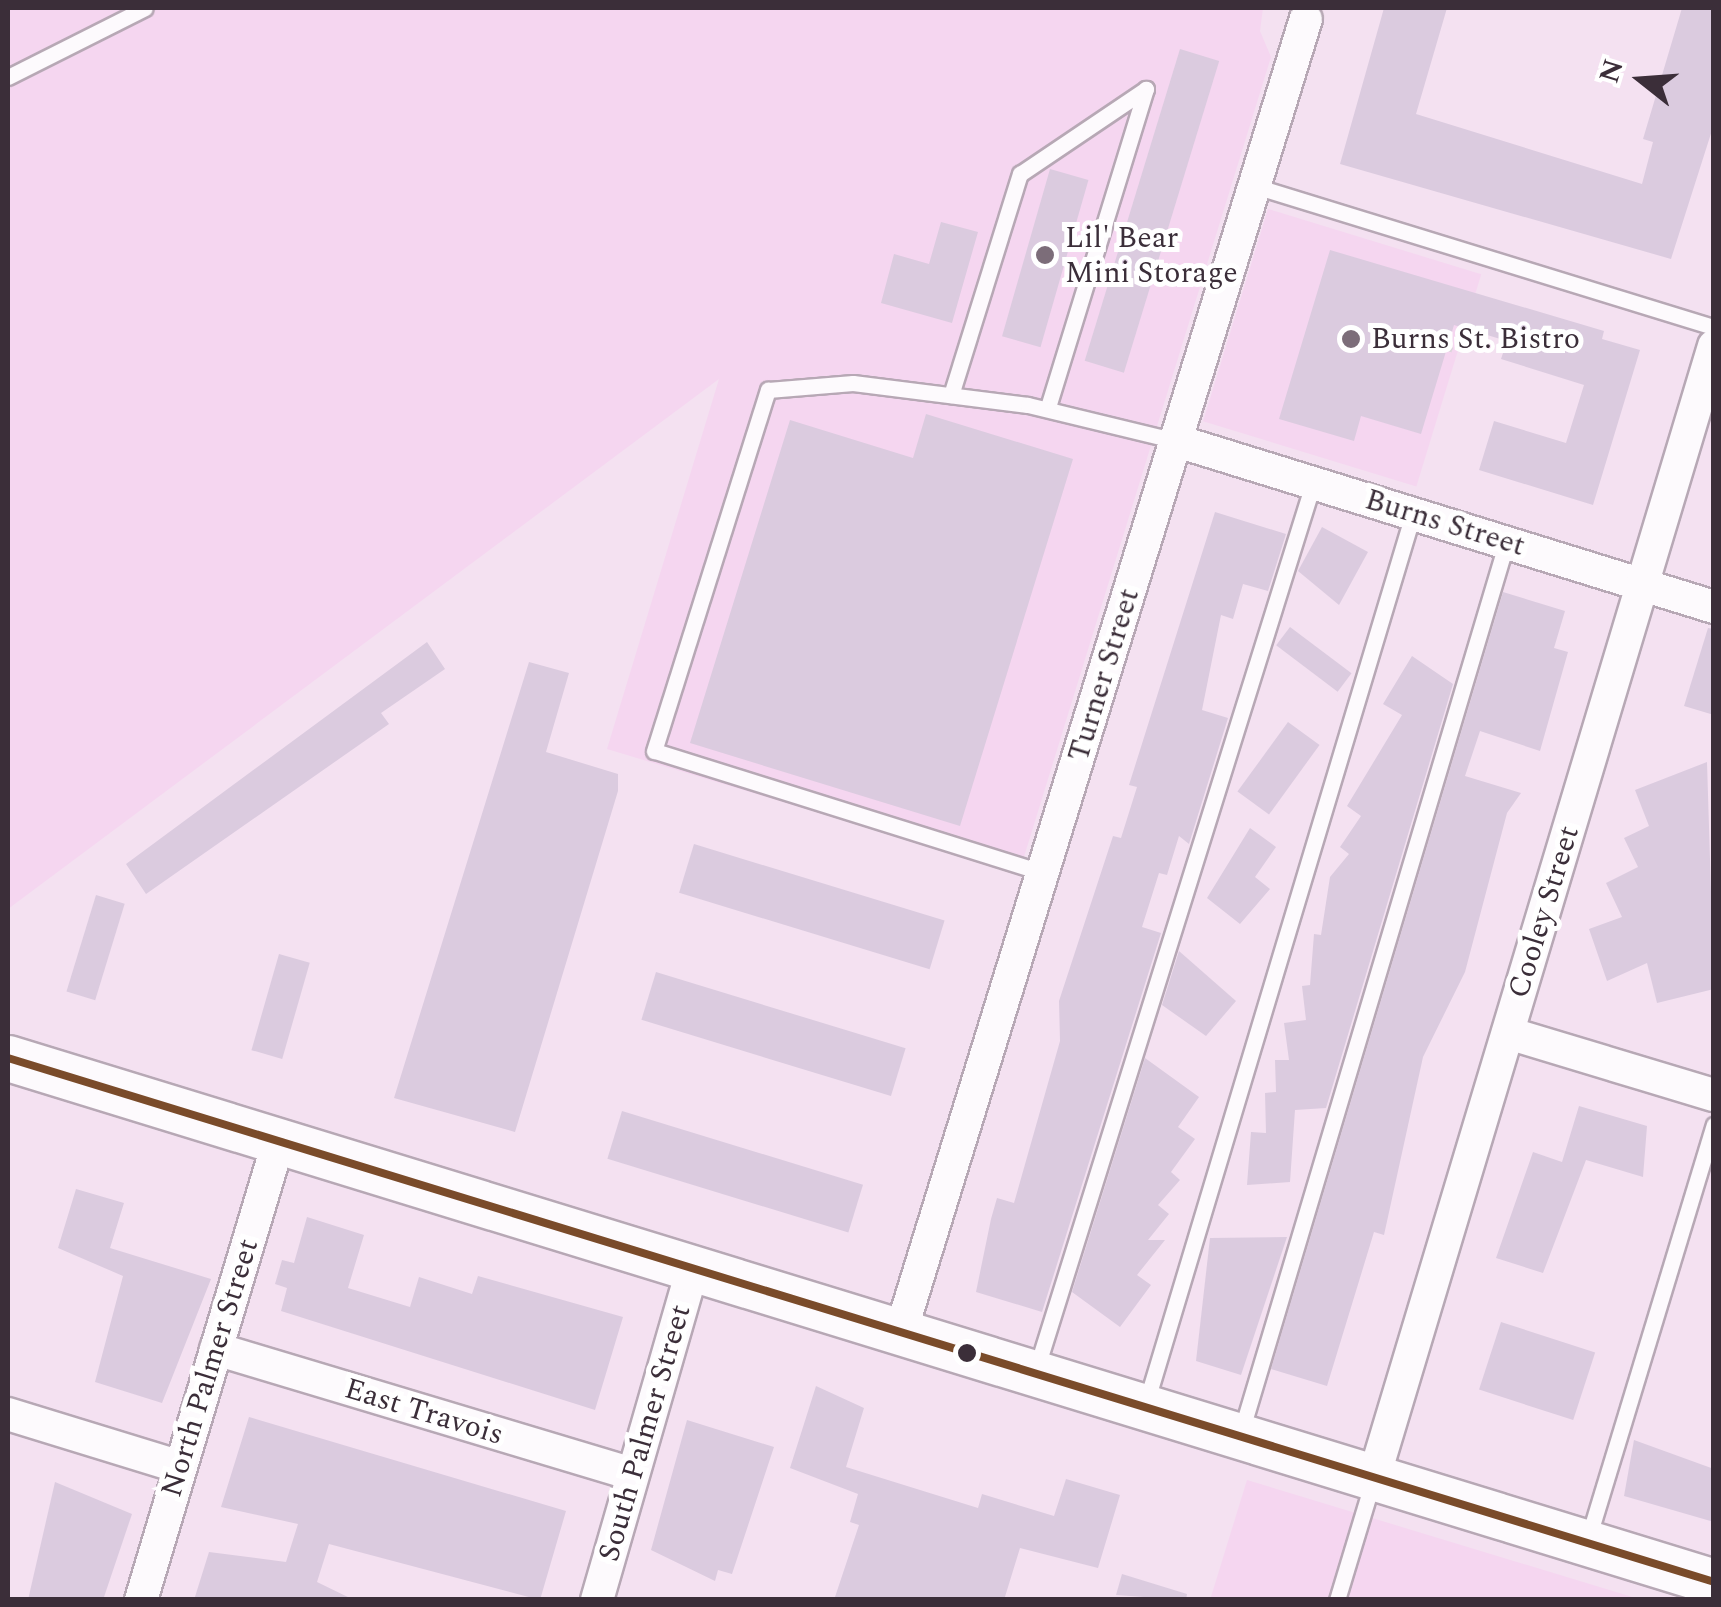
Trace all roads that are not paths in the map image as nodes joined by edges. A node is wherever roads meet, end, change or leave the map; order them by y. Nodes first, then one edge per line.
1 (145, 8) edge
2 (1306, 19) dead end
3 (8, 77) edge
4 (1255, 186) junction
5 (1714, 327) edge
6 (1714, 346) edge
7 (951, 396) junction
8 (1048, 408) junction
9 (1177, 441) junction
10 (1313, 484) junction
11 (1413, 514) junction
12 (1507, 542) junction
13 (1642, 584) junction
14 (1714, 607) edge
15 (1042, 872) junction
16 (1508, 1033) junction
17 (8, 1058) edge
18 (1714, 1095) edge
19 (1714, 1126) edge
20 (280, 1137) junction
21 (693, 1267) junction
22 (901, 1331) junction
23 (216, 1349) junction
24 (1035, 1374) junction
25 (1145, 1407) junction
26 (8, 1414) edge
27 (1240, 1436) junction
28 (180, 1467) junction
29 (632, 1474) junction
30 (1374, 1477) junction
31 (1587, 1543) junction
32 (1714, 1582) edge
33 (601, 1598) edge
34 (141, 1600) edge
35 (1337, 1600) edge

1 - 3 lane
2 - 4 street, Turner Street
4 - 5 lane
4 - 9 street, Turner Street
6 - 13 street, Cooley Street
7 - 8 lane
7 - 8 lane
7 - 15 lane
8 - 9 lane
9 - 10 street, Burns Street
9 - 15 street, Turner Street
10 - 11 street, Burns Street
10 - 24 lane
11 - 12 street, Burns Street
11 - 25 lane
12 - 13 street, Burns Street
12 - 27 lane
13 - 14 street, Burns Street
13 - 16 street, Cooley Street
15 - 22 street, Turner Street
16 - 18 street
16 - 30 street, Cooley Street
17 - 20 street
19 - 31 lane
20 - 21 street
20 - 23 street, North Palmer Street
21 - 22 street
21 - 29 street, South Palmer Street
22 - 24 street
23 - 28 street, North Palmer Street
23 - 29 street, East Travois
24 - 25 street
25 - 27 street
26 - 28 street
27 - 30 street
28 - 34 street, North Palmer Street
29 - 33 street, South Palmer Street
30 - 31 street
30 - 35 lane
31 - 32 street

